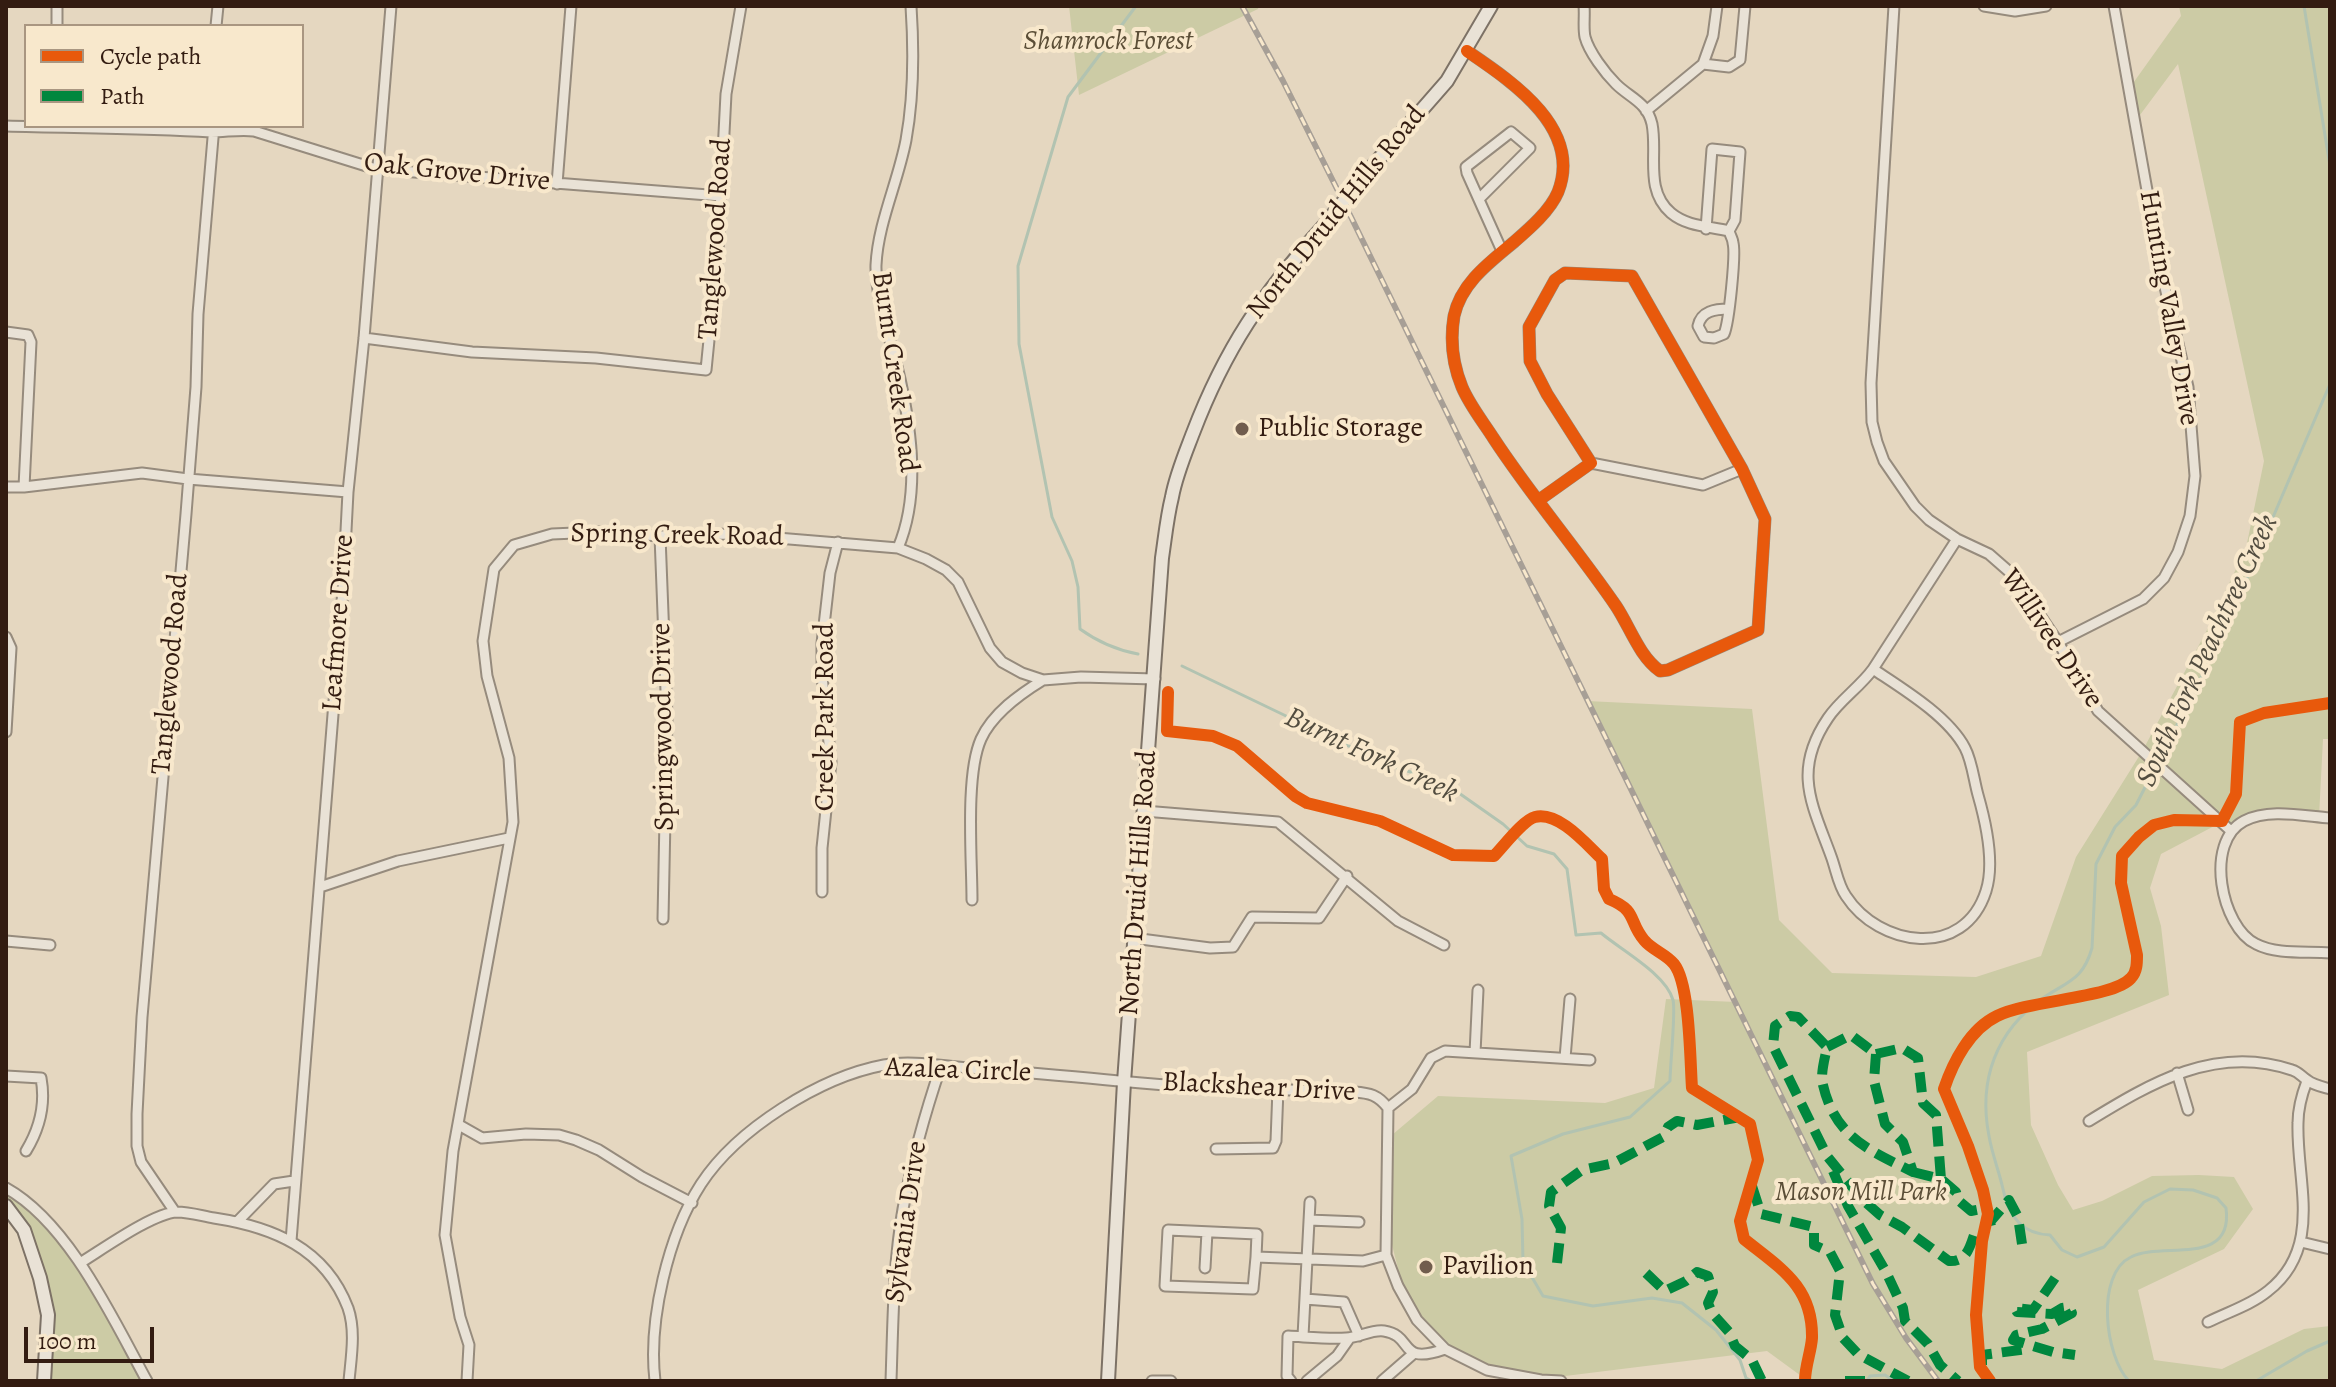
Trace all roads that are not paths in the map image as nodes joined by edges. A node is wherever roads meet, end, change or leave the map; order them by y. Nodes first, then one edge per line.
1 (391, 6) edge
2 (571, 6) edge
3 (741, 6) edge
4 (911, 6) edge
5 (1491, 6) edge
6 (1584, 6) edge
7 (1717, 6) edge
8 (1745, 6) edge
9 (1894, 6) edge
10 (1984, 6) edge
11 (2046, 6) edge
12 (2114, 6) edge
13 (1467, 51) junction
14 (1703, 64) junction
15 (1646, 111) junction
16 (166, 128) edge
17 (215, 129) edge
18 (376, 169) junction
19 (557, 184) junction
20 (721, 196) junction
21 (1479, 199) junction
22 (1706, 229) junction
23 (1729, 231) junction
24 (1502, 251) junction
25 (1729, 309) dead end
26 (6, 332) edge
27 (364, 338) junction
28 (1591, 463) junction
29 (1742, 469) junction
30 (188, 479) junction
31 (6, 487) edge
32 (24, 487) junction
33 (348, 492) junction
34 (1539, 500) junction
35 (660, 536) junction
36 (1957, 539) junction
37 (838, 542) junction
38 (898, 548) junction
39 (6, 637) edge
40 (2058, 642) junction
41 (1873, 669) junction
42 (1155, 679) junction
43 (1043, 680) junction
44 (6, 732) edge
45 (1144, 811) junction
46 (2330, 818) edge
47 (2231, 831) junction
48 (509, 838) junction
49 (1347, 876) junction
50 (320, 887) junction
51 (822, 892) dead end
52 (972, 900) dead end
53 (663, 919) dead end
54 (1133, 938) junction
55 (6, 941) edge
56 (50, 945) dead end
57 (1444, 945) dead end
58 (2330, 953) edge
59 (1478, 990) dead end
60 (1570, 999) dead end
61 (1475, 1053) junction
62 (1565, 1058) junction
63 (1590, 1060) dead end
64 (941, 1066) junction
65 (2177, 1073) junction
66 (6, 1076) edge
67 (2307, 1081) junction
68 (1124, 1082) junction
69 (1278, 1089) junction
70 (2330, 1089) edge
71 (1388, 1108) junction
72 (2188, 1110) dead end
73 (2089, 1121) dead end
74 (459, 1125) junction
75 (1216, 1149) dead end
76 (26, 1151) dead end
77 (294, 1181) junction
78 (6, 1188) edge
79 (1310, 1202) dead end
80 (692, 1203) junction
81 (6, 1206) edge
82 (175, 1212) junction
83 (1309, 1220) junction
84 (238, 1221) junction
85 (1359, 1222) dead end
86 (1207, 1232) junction
87 (291, 1241) junction
88 (2301, 1242) junction
89 (2330, 1249) edge
90 (1386, 1255) junction
91 (1256, 1257) junction
92 (1307, 1258) junction
93 (80, 1263) junction
94 (1205, 1268) dead end
95 (1305, 1299) junction
96 (2208, 1322) dead end
97 (1303, 1336) junction
98 (1354, 1337) junction
99 (1445, 1349) junction
100 (1413, 1354) junction
101 (1525, 1380) edge
102 (44, 1381) edge
103 (147, 1381) edge
104 (349, 1381) edge
105 (467, 1381) edge
106 (655, 1381) edge
107 (891, 1381) edge
108 (1108, 1381) edge
109 (1152, 1381) edge
110 (1171, 1381) edge
111 (1291, 1381) edge
112 (1307, 1381) edge
113 (1382, 1381) edge
114 (1561, 1381) edge

1 - 18 street, Leafmore Drive
2 - 19 street
3 - 20 street, Tanglewood Road
4 - 38 street, Burnt Creek Road
5 - 13 main road, North Druid Hills Road
6 - 15 street
7 - 14 street
8 - 14 street
9 - 36 street, Willivee Drive
10 - 11 street
12 - 40 street, Hunting Valley Drive
13 - 24 street
13 - 42 main road, North Druid Hills Road, bridge
14 - 15 street
15 - 22 street
16 - 17 street, Oak Grove Drive
17 - 18 street, Oak Grove Drive
17 - 30 street, Tanglewood Road
18 - 19 street, Oak Grove Drive
18 - 27 street, Leafmore Drive
19 - 20 street, Oak Grove Drive
20 - 27 street, Tanglewood Road
21 - 21 street
21 - 24 street
22 - 23 street
22 - 23 street
23 - 25 street
24 - 34 street
26 - 32 street
27 - 33 street, Leafmore Drive
28 - 29 street
28 - 29 street
28 - 34 street
29 - 34 street
30 - 32 street
30 - 33 street
30 - 82 street, Tanglewood Road
31 - 32 street
33 - 50 street, Leafmore Drive
35 - 37 street, Spring Creek Road
35 - 48 street, Spring Creek Road
35 - 53 street, Springwood Drive
36 - 40 street, Willivee Drive
36 - 41 street
37 - 38 street, Spring Creek Road
37 - 51 street, Creek Park Road
38 - 43 street, Spring Creek Road
39 - 44 street
40 - 47 street, Willivee Drive
41 - 41 street
42 - 43 street, Spring Creek Road
42 - 45 main road, North Druid Hills Road
43 - 52 street
45 - 49 street
45 - 54 main road, North Druid Hills Road
46 - 47 street
47 - 58 street
48 - 50 street
48 - 74 street, Spring Creek Road
49 - 54 street
49 - 57 street
50 - 77 street, Leafmore Drive
54 - 68 main road, North Druid Hills Road
55 - 56 street
59 - 61 street
60 - 62 street
61 - 62 street
61 - 71 street
62 - 63 street
64 - 68 street, Azalea Circle
64 - 80 street, Azalea Circle
64 - 107 street, Sylvania Drive
65 - 67 street
65 - 72 street
65 - 73 street
66 - 76 street
67 - 70 street
67 - 88 street
68 - 69 street, Blackshear Drive
68 - 108 main road, North Druid Hills Road
69 - 71 street, Blackshear Drive
69 - 75 street
71 - 90 street
74 - 80 street
74 - 105 street, Spring Creek Road
77 - 84 street
77 - 87 street, Leafmore Drive
78 - 93 street
79 - 83 street
80 - 106 street, Azalea Circle
81 - 102 main road
82 - 84 street
82 - 93 street
83 - 85 street
83 - 92 street
84 - 87 street
86 - 91 street
86 - 91 street
86 - 94 street
87 - 104 street
88 - 89 street
88 - 96 street
90 - 92 street
90 - 99 street
91 - 92 street
92 - 95 street
93 - 103 street
95 - 97 street
95 - 98 street
97 - 98 street
97 - 111 street
98 - 100 street
98 - 112 street
99 - 100 street
99 - 101 street
100 - 113 street
101 - 114 street
109 - 110 street

